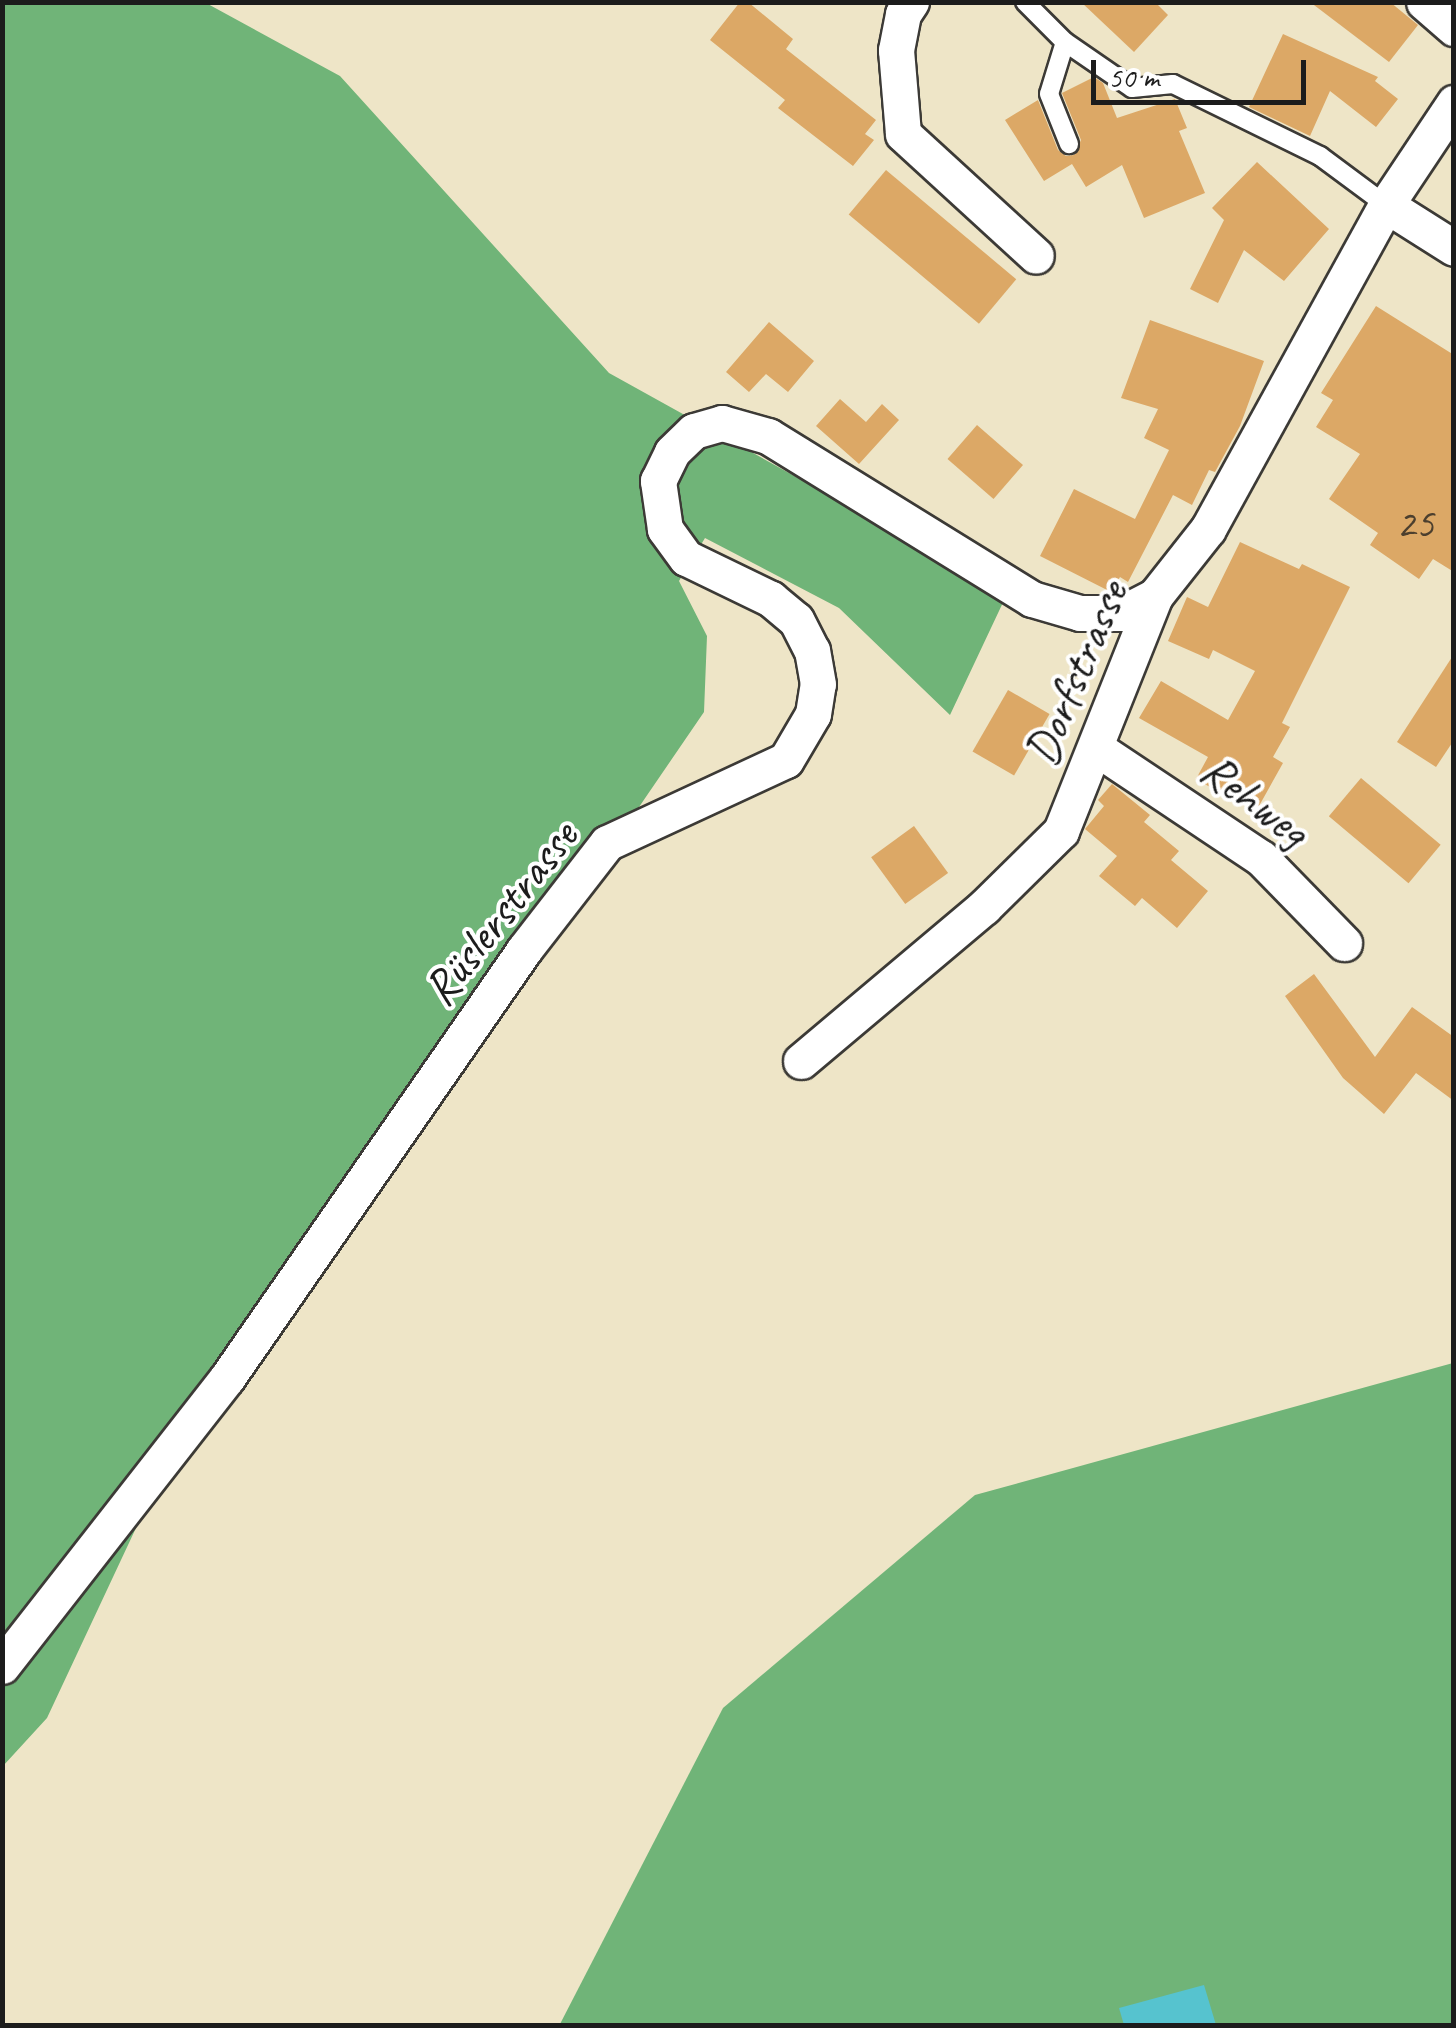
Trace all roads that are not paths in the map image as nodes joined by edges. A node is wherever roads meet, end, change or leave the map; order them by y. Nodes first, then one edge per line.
1 (912, 2) edge
2 (1025, 2) edge
3 (1424, 2) edge
4 (1454, 28) edge
5 (1066, 42) junction
6 (1454, 103) edge
7 (1070, 144) dead end
8 (1386, 205) junction
9 (1454, 248) edge
10 (1036, 256) dead end
11 (1155, 596) junction
12 (1096, 748) junction
13 (1344, 942) dead end
14 (801, 1061) dead end
15 (2, 1666) edge

1 - 10 street
2 - 5 lane
3 - 4 street
5 - 7 lane
5 - 8 lane
6 - 8 street, Dorfstrasse
8 - 9 street
8 - 11 street, Dorfstrasse
11 - 12 street, Dorfstrasse
11 - 15 street, Rüslerstrasse
12 - 13 street, Rehweg
12 - 14 street, Dorfstrasse

